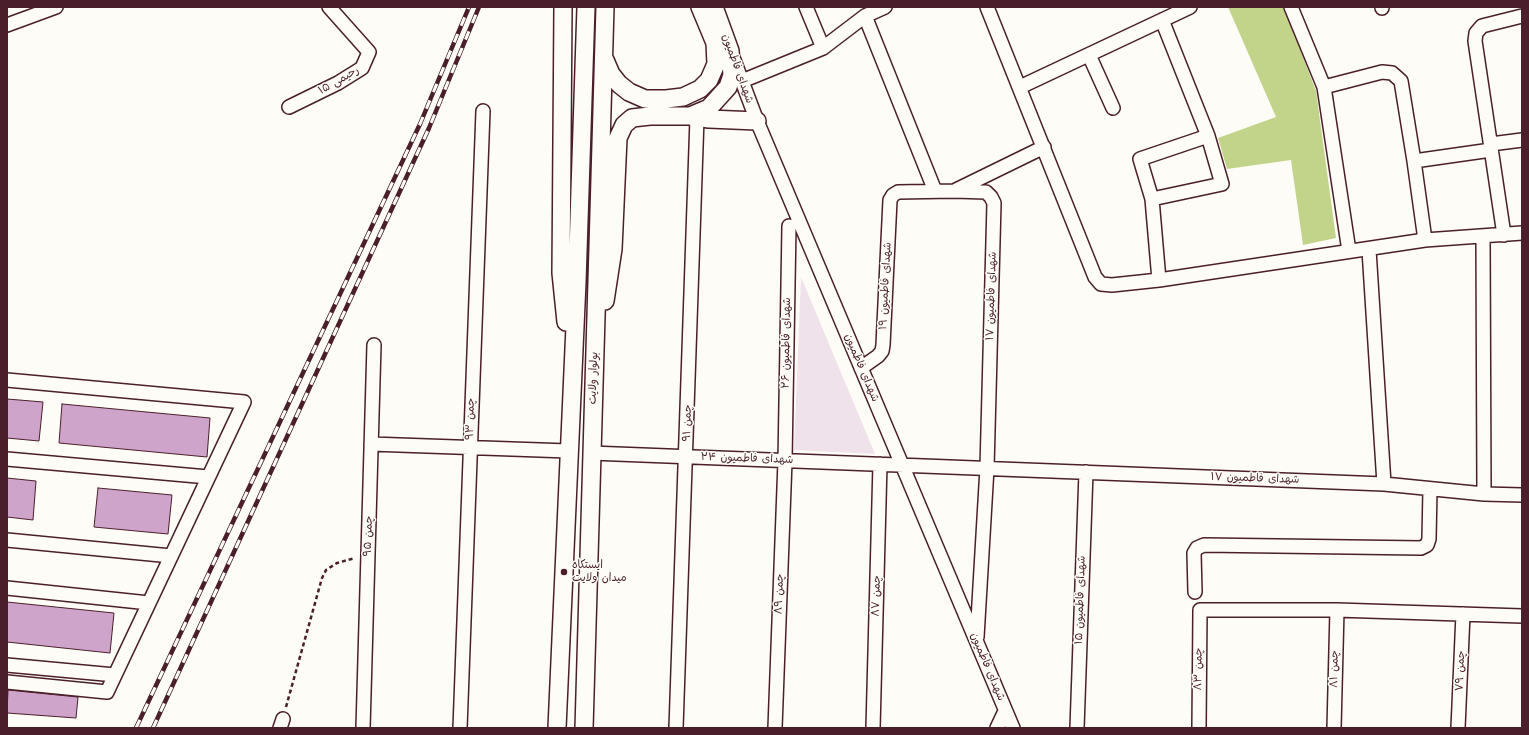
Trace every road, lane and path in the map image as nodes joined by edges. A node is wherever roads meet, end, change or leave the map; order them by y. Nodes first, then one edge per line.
1 (56, 7) edge
2 (329, 7) edge
3 (564, 7) edge
4 (586, 7) edge
5 (605, 7) edge
6 (700, 7) edge
7 (714, 7) edge
8 (806, 7) edge
9 (885, 7) edge
10 (987, 7) edge
11 (1190, 7) edge
12 (1291, 7) edge
13 (865, 16) junction
14 (1522, 16) edge
15 (1162, 20) junction
16 (7, 25) edge
17 (823, 48) junction
18 (730, 51) junction
19 (1089, 55) junction
20 (604, 56) junction
21 (742, 81) junction
22 (1020, 87) junction
23 (1324, 87) junction
24 (290, 107) dead end
25 (1113, 108) dead end
26 (483, 111) dead end
27 (694, 117) junction
28 (757, 121) junction
29 (1208, 136) junction
30 (1522, 140) edge
31 (1491, 147) junction
32 (1044, 148) junction
33 (1414, 161) junction
34 (934, 191) junction
35 (954, 191) junction
36 (1152, 199) junction
37 (789, 226) dead end
38 (1522, 233) edge
39 (1504, 235) junction
40 (1483, 237) junction
41 (1425, 240) junction
42 (1369, 250) junction
43 (1349, 251) junction
44 (1159, 280) junction
45 (374, 345) dead end
46 (594, 368) junction
47 (861, 368) junction
48 (572, 371) junction
49 (7, 380) edge
50 (371, 444) junction
51 (470, 448) junction
52 (568, 451) junction
53 (591, 453) junction
54 (687, 457) junction
55 (7, 459) edge
56 (785, 460) junction
57 (880, 464) junction
58 (902, 465) junction
59 (987, 468) junction
60 (1086, 472) junction
61 (208, 477) junction
62 (1384, 484) junction
63 (1430, 489) junction
64 (1484, 494) junction
65 (1522, 496) edge
66 (7, 540) edge
67 (171, 556) junction
68 (368, 559) junction
69 (7, 588) edge
70 (1195, 592) dead end
71 (149, 603) junction
72 (1337, 610) junction
73 (1463, 614) junction
74 (1522, 616) edge
75 (976, 641) junction
76 (7, 665) edge
77 (114, 675) junction
78 (7, 682) edge
79 (584, 709) junction
80 (1005, 711) junction
81 (281, 723) edge
82 (363, 728) edge
83 (460, 728) edge
84 (557, 728) edge
85 (584, 728) edge
86 (592, 728) edge
87 (676, 728) edge
88 (775, 728) edge
89 (873, 728) edge
90 (997, 728) edge
91 (1013, 728) edge
92 (1076, 728) edge
93 (1199, 728) edge
94 (1334, 728) edge
95 (1458, 728) edge

1 - 16 street
2 - 24 street, رحیمی ۱۵
3 - 48 main road
4 - 48 main road, بولوار ولایت
5 - 20 main road, بولوار ولایت
6 - 20 main road
7 - 18 main road, شهدای فاطمیون
8 - 17 street
9 - 13 street
10 - 22 street
11 - 15 street
12 - 23 street
13 - 17 street
13 - 34 street
14 - 31 street
15 - 19 street
15 - 29 street
17 - 21 street
18 - 21 street, شهدای فاطمیون
18 - 27 main road
19 - 22 street
19 - 25 street
20 - 46 main road, بولوار ولایت
21 - 28 street, شهدای فاطمیون
22 - 32 street
23 - 33 street
23 - 43 street
26 - 51 street, چمن ۹۳
27 - 28 main road
27 - 46 main road
27 - 54 street, چمن ۹۱
28 - 47 street, شهدای فاطمیون
29 - 36 street
29 - 36 street
30 - 31 street
31 - 33 street
31 - 39 street
32 - 35 street
32 - 44 street
33 - 41 street
34 - 35 street
34 - 47 street, شهدای فاطمیون ۱۹
35 - 59 street, شهدای فاطمیون ۱۷
36 - 44 street
37 - 56 street, شهدای فاطمیون ۲۶
38 - 39 street
39 - 40 street
40 - 41 street
40 - 64 street
41 - 42 street
42 - 43 street
42 - 62 street
43 - 44 street
45 - 50 street, چمن ۹۵
46 - 53 main road, بولوار ولایت
47 - 58 street, شهدای فاطمیون
48 - 52 main road, بولوار ولایت
49 - 61 street
50 - 51 street
50 - 68 street, چمن ۹۵
51 - 52 street
51 - 83 street, چمن ۹۳
52 - 84 main road, بولوار ولایت
53 - 54 street, شهدای فاطمیون ۲۴
53 - 79 main road, بولوار ولایت
54 - 56 street, شهدای فاطمیون ۲۴
54 - 87 street, چمن ۹۱
55 - 61 street
56 - 57 street, شهدای فاطمیون ۲۴
56 - 88 street, چمن ۸۹
57 - 58 street, شهدای فاطمیون ۲۴
57 - 89 street, چمن ۸۷
58 - 59 street, شهدای فاطمیون ۱۷
58 - 75 street, شهدای فاطمیون
59 - 60 street, شهدای فاطمیون ۱۷
59 - 75 street, شهدای فاطمیون ۱۷
60 - 62 street, شهدای فاطمیون ۱۷
60 - 92 street, شهدای فاطمیون ۱۵
61 - 67 street
62 - 63 street, شهدای فاطمیون ۱۷
63 - 64 street, شهدای فاطمیون ۱۷
63 - 70 street
64 - 65 street, شهدای فاطمیون ۱۷
66 - 67 street
67 - 71 street
68 - 81 path
68 - 82 street, چمن ۹۵
69 - 71 street
71 - 77 street
72 - 73 street
72 - 93 street, چمن ۸۳
72 - 94 street, چمن ۸۱
73 - 74 street
73 - 95 street, چمن ۷۹
75 - 80 street, شهدای فاطمیون
76 - 77 street
77 - 78 street
79 - 85 main road, بولوار ولایت
79 - 86 main road
80 - 90 street
80 - 91 street, شهدای فاطمیون

